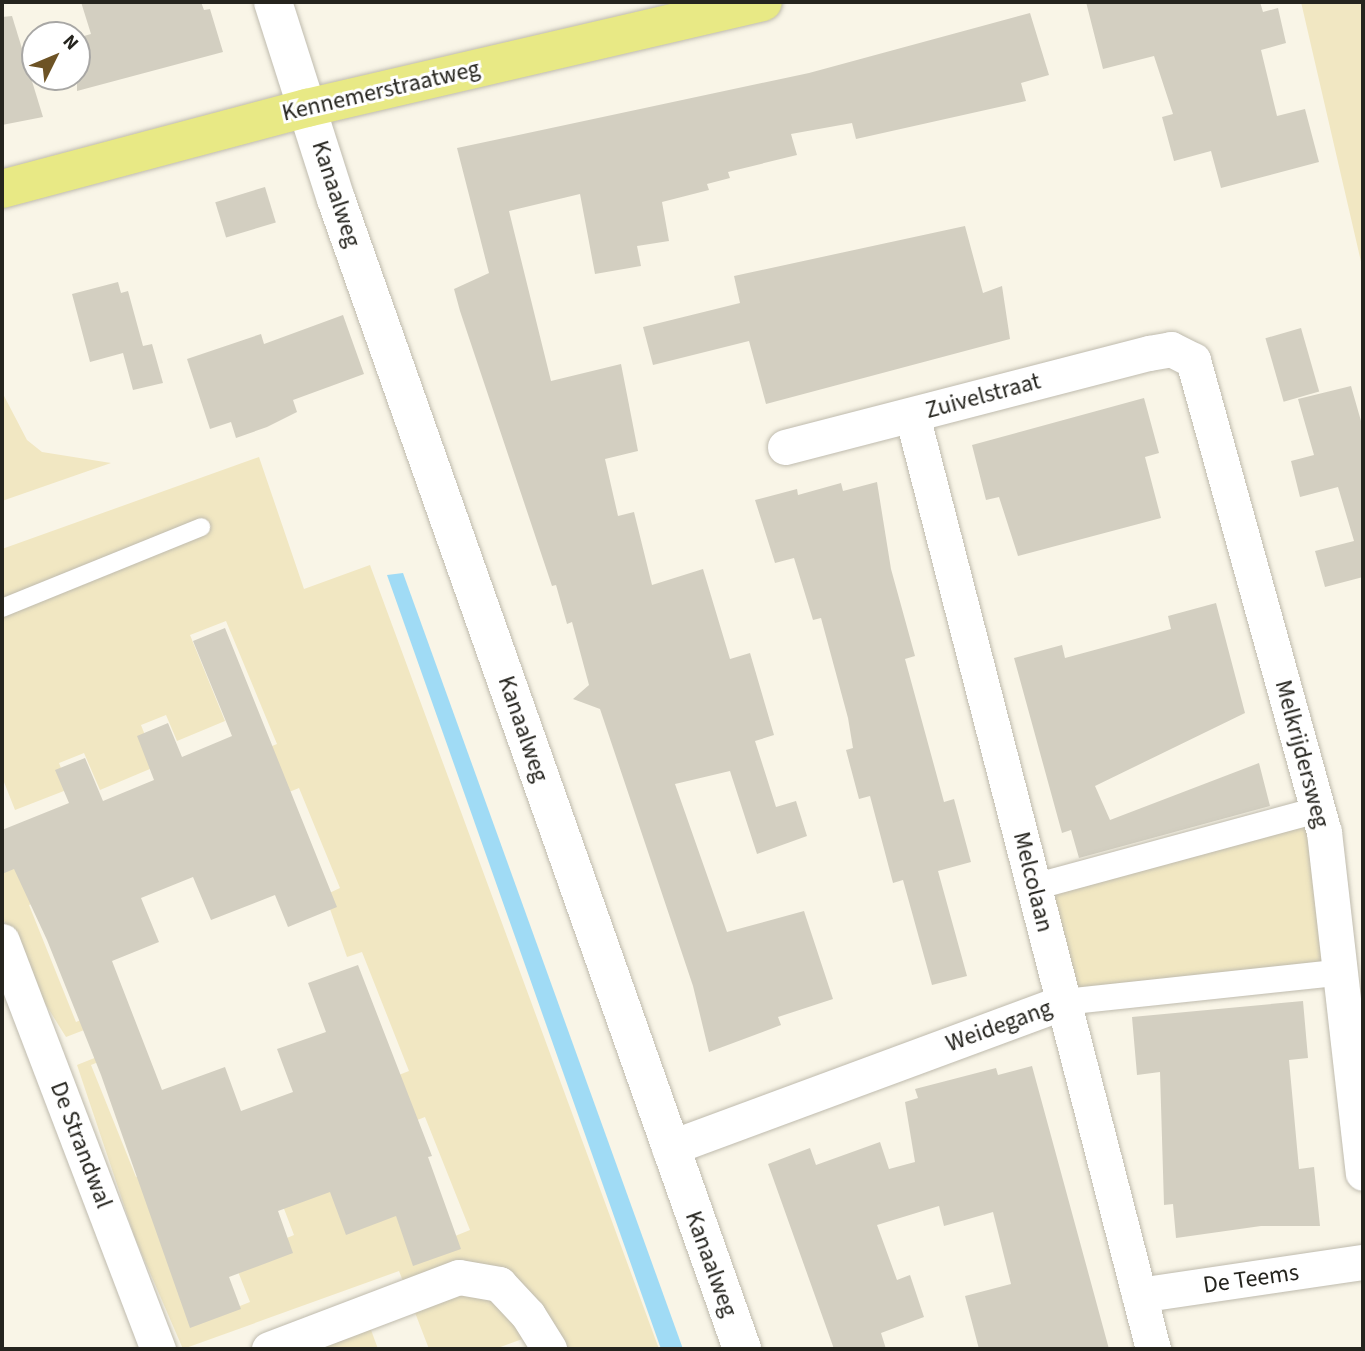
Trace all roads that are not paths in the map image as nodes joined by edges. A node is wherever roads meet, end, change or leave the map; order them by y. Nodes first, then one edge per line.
1 (274, 2) edge
2 (763, 2) edge
3 (307, 108) junction
4 (2, 189) edge
5 (1182, 351) joint
6 (912, 415) junction
7 (785, 447) dead end
8 (201, 527) dead end
9 (2, 608) edge
10 (1317, 810) junction
11 (1034, 887) junction
12 (2, 941) edge
13 (1343, 972) junction
14 (1064, 1002) junction
15 (669, 1148) junction
16 (1363, 1173) edge
17 (1363, 1262) edge
18 (1139, 1295) junction
19 (158, 1349) edge
20 (269, 1349) edge
21 (549, 1349) edge
22 (742, 1349) edge
23 (1153, 1349) edge

1 - 3 street, Kanaalweg
2 - 3 main road, Kennemerstraatweg
3 - 4 main road, Kennemerstraatweg
3 - 15 street, Kanaalweg
5 - 6 street, Zuivelstraat
5 - 10 street, Melkrijdersweg
6 - 7 street, Zuivelstraat
6 - 11 street, Melcolaan
8 - 9 lane
10 - 11 street
10 - 13 street, Melkrijdersweg
11 - 14 street, Melcolaan
12 - 19 street, De Strandwal
13 - 14 street, Weidegang
13 - 16 street, Melkrijdersweg
14 - 15 street, Weidegang
14 - 18 street, Melcolaan
15 - 22 street, Kanaalweg
17 - 18 street, De Teems
18 - 23 street, Melcolaan
20 - 21 street

